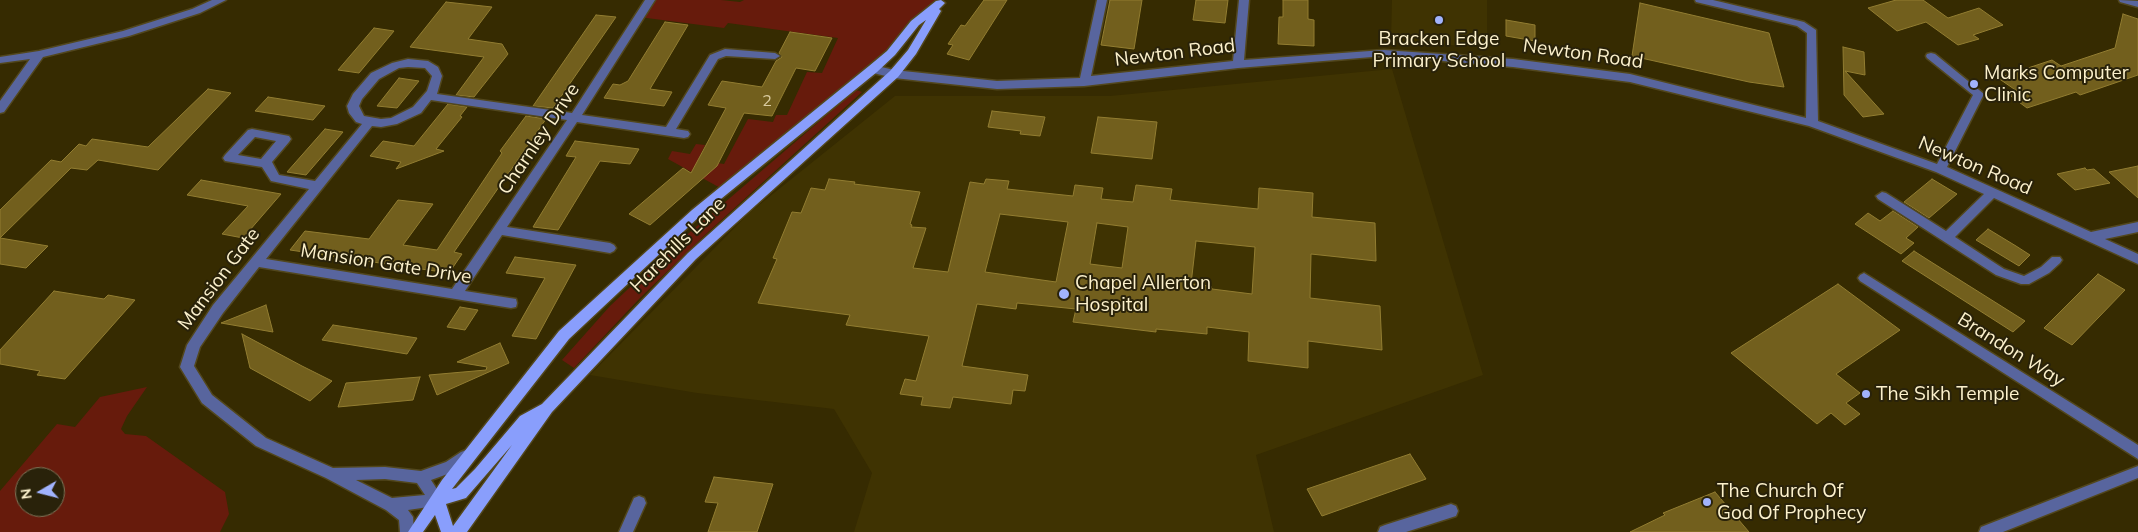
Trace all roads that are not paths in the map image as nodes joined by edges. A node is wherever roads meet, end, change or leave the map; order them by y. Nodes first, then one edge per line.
1 (221, 0) edge
2 (650, 0) edge
3 (1102, 0) edge
4 (1244, 0) edge
5 (1700, 0) edge
6 (2124, 0) edge
7 (941, 1) edge
8 (2138, 4) edge
9 (39, 54) junction
10 (775, 56) dead end
11 (1931, 56) dead end
12 (0, 60) edge
13 (1238, 64) junction
14 (873, 69) junction
15 (894, 74) junction
16 (1084, 82) junction
17 (428, 96) junction
18 (0, 109) edge
19 (575, 117) junction
20 (369, 122) junction
21 (1812, 123) junction
22 (669, 132) junction
23 (684, 134) dead end
24 (264, 163) dead end
25 (1940, 169) junction
26 (317, 186) junction
27 (1993, 192) junction
28 (1882, 196) dead end
29 (2138, 227) edge
30 (499, 230) junction
31 (2091, 237) junction
32 (1947, 238) junction
33 (610, 248) dead end
34 (2138, 259) edge
35 (2056, 260) dead end
36 (255, 262) junction
37 (1864, 278) dead end
38 (455, 295) junction
39 (511, 303) dead end
40 (548, 408) junction
41 (476, 447) junction
42 (2138, 453) edge
43 (2138, 472) edge
44 (331, 474) junction
45 (421, 477) junction
46 (436, 500) junction
47 (639, 503) dead end
48 (391, 505) junction
49 (1451, 511) dead end
50 (407, 532) edge
51 (416, 532) edge
52 (448, 532) edge
53 (458, 532) edge
54 (626, 532) edge
55 (1385, 532) edge
56 (1986, 532) edge

1 - 9 street
2 - 19 street, Charnley Drive
3 - 16 street
4 - 13 street
5 - 21 street
6 - 8 street
7 - 14 main road, Harehills Lane
7 - 15 main road, Harehills Lane
9 - 12 street
9 - 18 street
10 - 22 street
11 - 25 street
13 - 16 street, Newton Road
13 - 21 street, Newton Road
14 - 15 street, Newton Road
14 - 41 main road, Harehills Lane
15 - 16 street, Newton Road
15 - 40 main road, Harehills Lane
17 - 19 street
17 - 20 street
17 - 20 street
19 - 22 street
19 - 30 street, Charnley Drive
20 - 26 street, Mansion Gate
21 - 25 street, Newton Road
22 - 23 street
24 - 26 street
25 - 27 street, Newton Road
26 - 36 street, Mansion Gate
27 - 31 street, Newton Road
27 - 32 street
28 - 32 street
29 - 31 street
30 - 33 street
30 - 38 street, Charnley Drive
31 - 34 street, Newton Road
32 - 35 street
36 - 38 street, Mansion Gate Drive
36 - 44 street, Mansion Gate
37 - 42 street, Brandon Way
38 - 39 street, Mansion Gate Drive
40 - 46 main road
40 - 53 main road, Harehills Lane
41 - 45 street, Harehills Lane
41 - 46 main road, Harehills Lane
43 - 56 street
44 - 45 street, Mansion Gate
44 - 48 street, Mansion Gate
45 - 46 street
46 - 48 street
46 - 51 main road, Harehills Lane
46 - 52 main road
47 - 54 street
48 - 50 street, Mansion Gate
49 - 55 street

